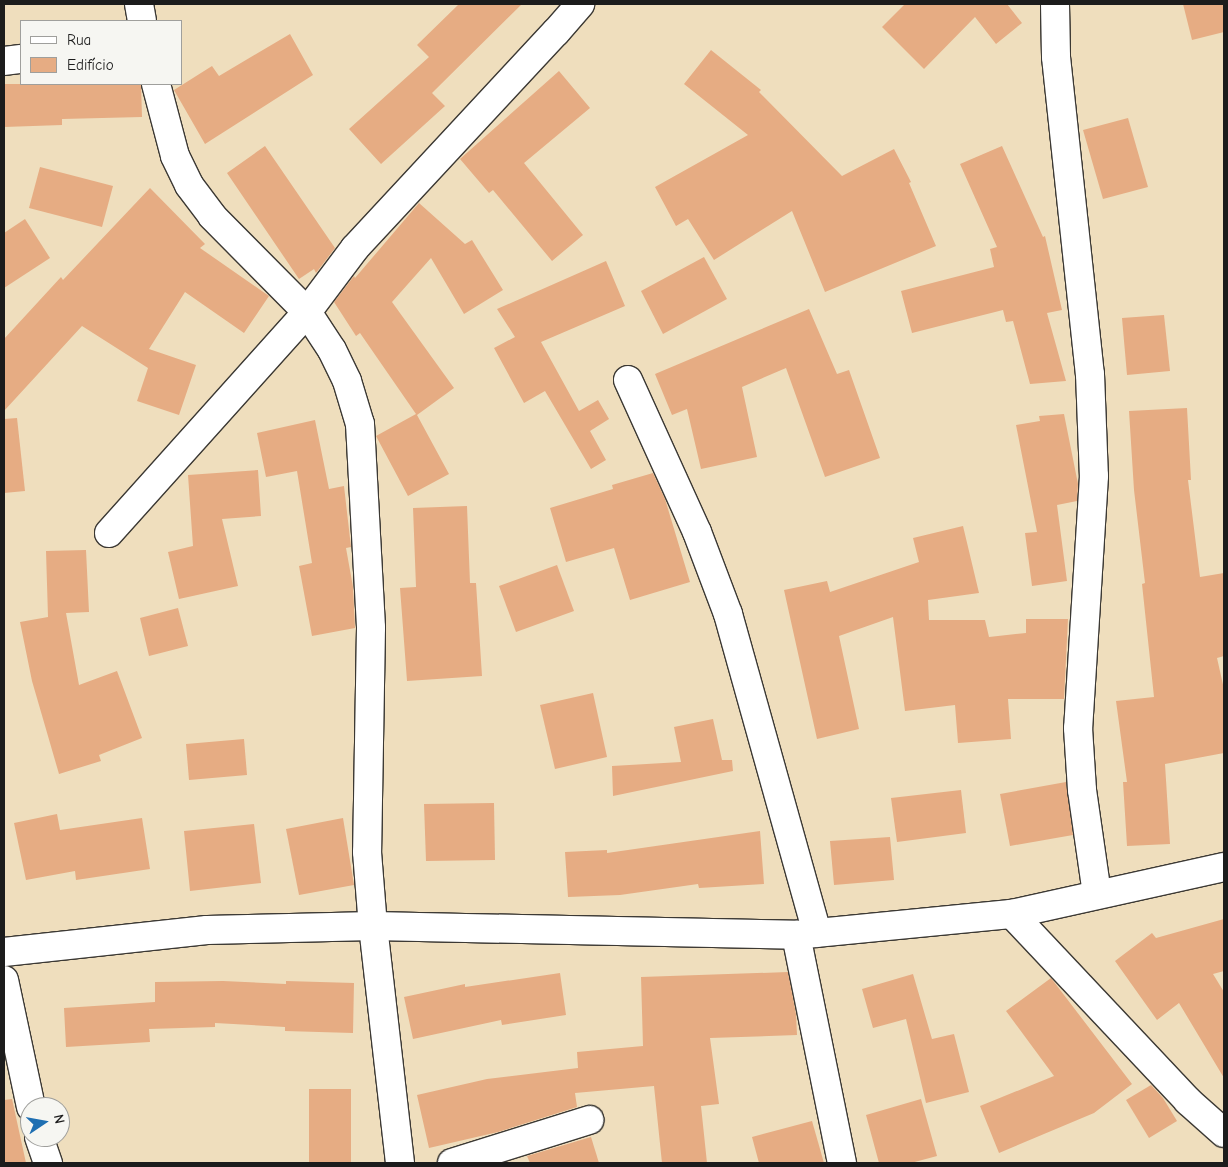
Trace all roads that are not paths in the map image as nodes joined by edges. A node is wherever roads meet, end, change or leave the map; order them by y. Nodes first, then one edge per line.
1 (139, 4) edge
2 (580, 4) edge
3 (1055, 4) edge
4 (142, 20) edge
5 (20, 60) edge
6 (4, 61) edge
7 (156, 85) edge
8 (307, 312) junction
9 (628, 380) dead end
10 (109, 533) dead end
11 (1224, 867) edge
12 (1097, 894) junction
13 (1012, 914) junction
14 (372, 926) junction
15 (806, 934) junction
16 (4, 952) edge
17 (4, 980) edge
18 (29, 1097) edge
19 (589, 1120) dead end
20 (1224, 1133) edge
21 (42, 1147) edge
22 (509, 1155) edge
23 (48, 1163) edge
24 (400, 1163) edge
25 (452, 1163) edge
26 (842, 1163) edge

1 - 4 street
2 - 8 street
3 - 12 street
5 - 6 street
7 - 8 street
8 - 10 street
8 - 14 street
9 - 15 street
11 - 12 street
12 - 13 street
13 - 15 street
13 - 20 street
14 - 15 street
14 - 16 street
14 - 24 street
15 - 26 street
17 - 18 street
19 - 22 street
21 - 23 street
22 - 25 street

